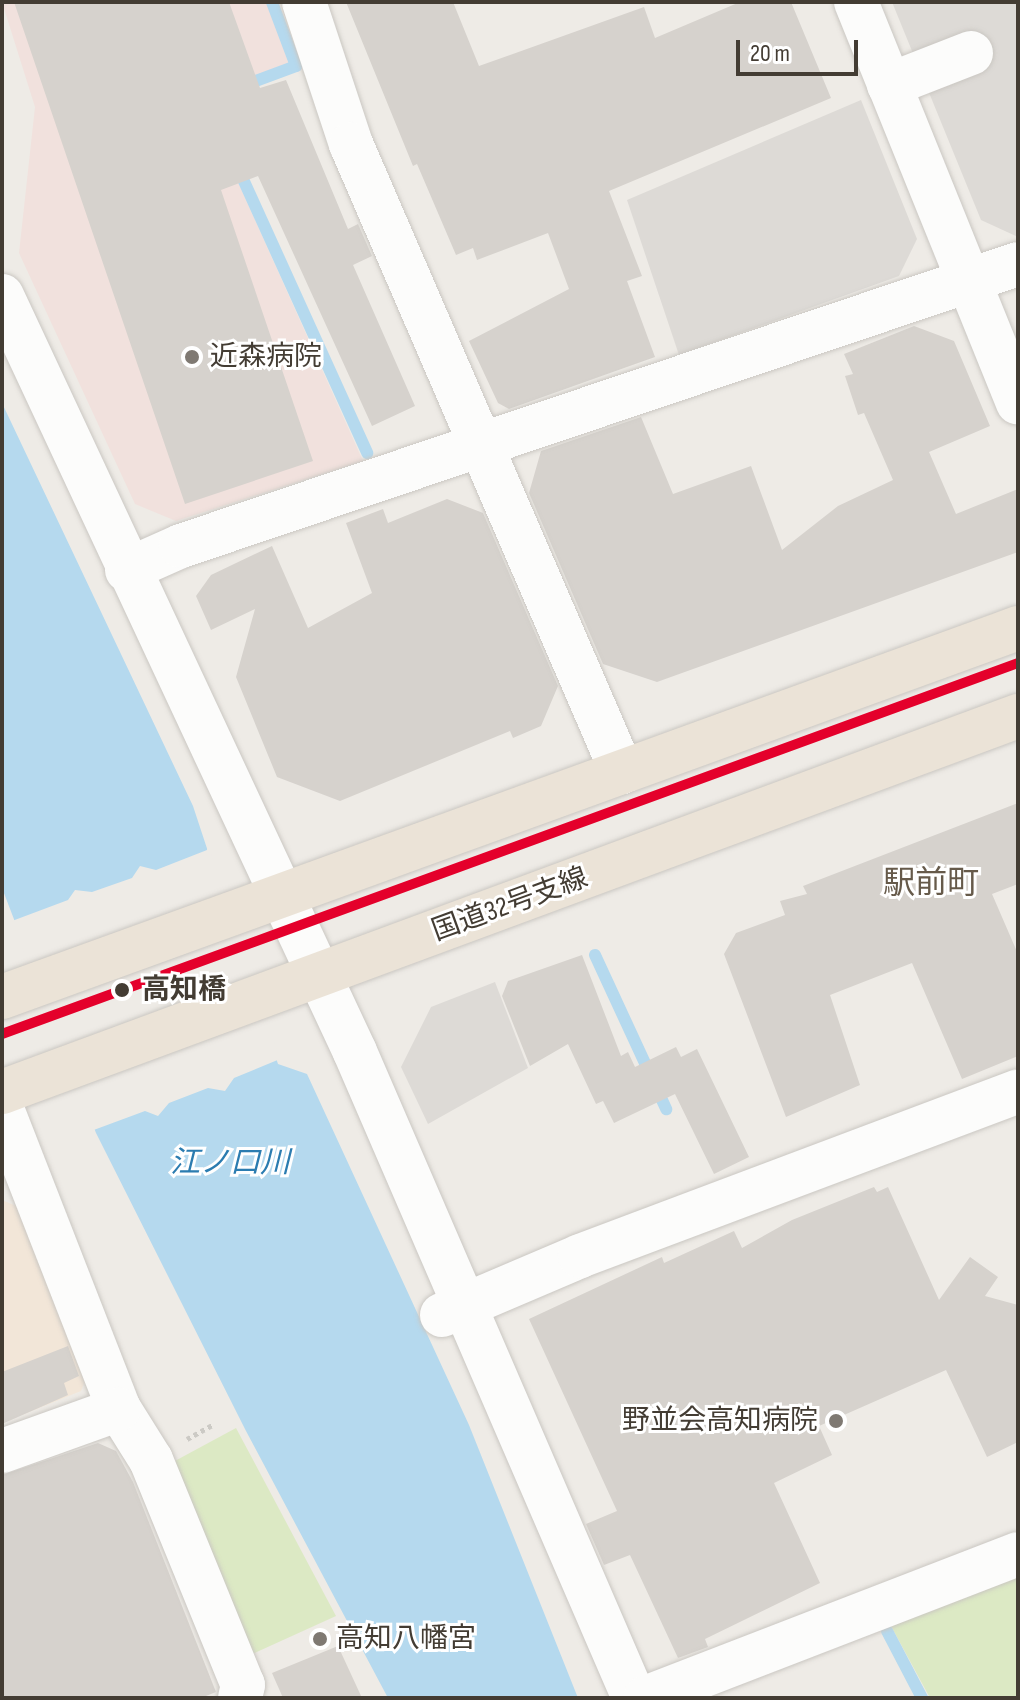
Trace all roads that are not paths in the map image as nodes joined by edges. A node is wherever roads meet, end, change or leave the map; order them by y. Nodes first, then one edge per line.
1 (304, 2) edge
2 (856, 2) edge
3 (971, 53) dead end
4 (889, 85) junction
5 (1018, 264) edge
6 (968, 281) junction
7 (2, 296) edge
8 (1018, 403) edge
9 (483, 448) junction
10 (127, 570) junction
11 (1018, 628) edge
12 (1018, 716) edge
13 (622, 772) junction
14 (281, 895) junction
15 (319, 975) junction
16 (19, 991) edge
17 (1018, 1091) edge
18 (2, 1092) edge
19 (2, 1109) edge
20 (454, 1310) junction
21 (119, 1409) junction
22 (2, 1451) edge
23 (1018, 1554) edge
24 (240, 1698) edge
25 (634, 1698) edge
26 (645, 1698) edge

1 - 9 street
2 - 4 street
3 - 4 street
4 - 6 street
5 - 6 street
6 - 8 street
6 - 9 street
7 - 10 street
9 - 10 street
9 - 13 street
10 - 14 street
11 - 13 highway
12 - 15 highway, 国道32号支線
13 - 14 highway
14 - 15 street
14 - 16 highway
15 - 18 highway, 国道32号支線
15 - 20 street
17 - 20 street
19 - 21 street
20 - 25 street
21 - 22 street
21 - 24 street
23 - 26 street

